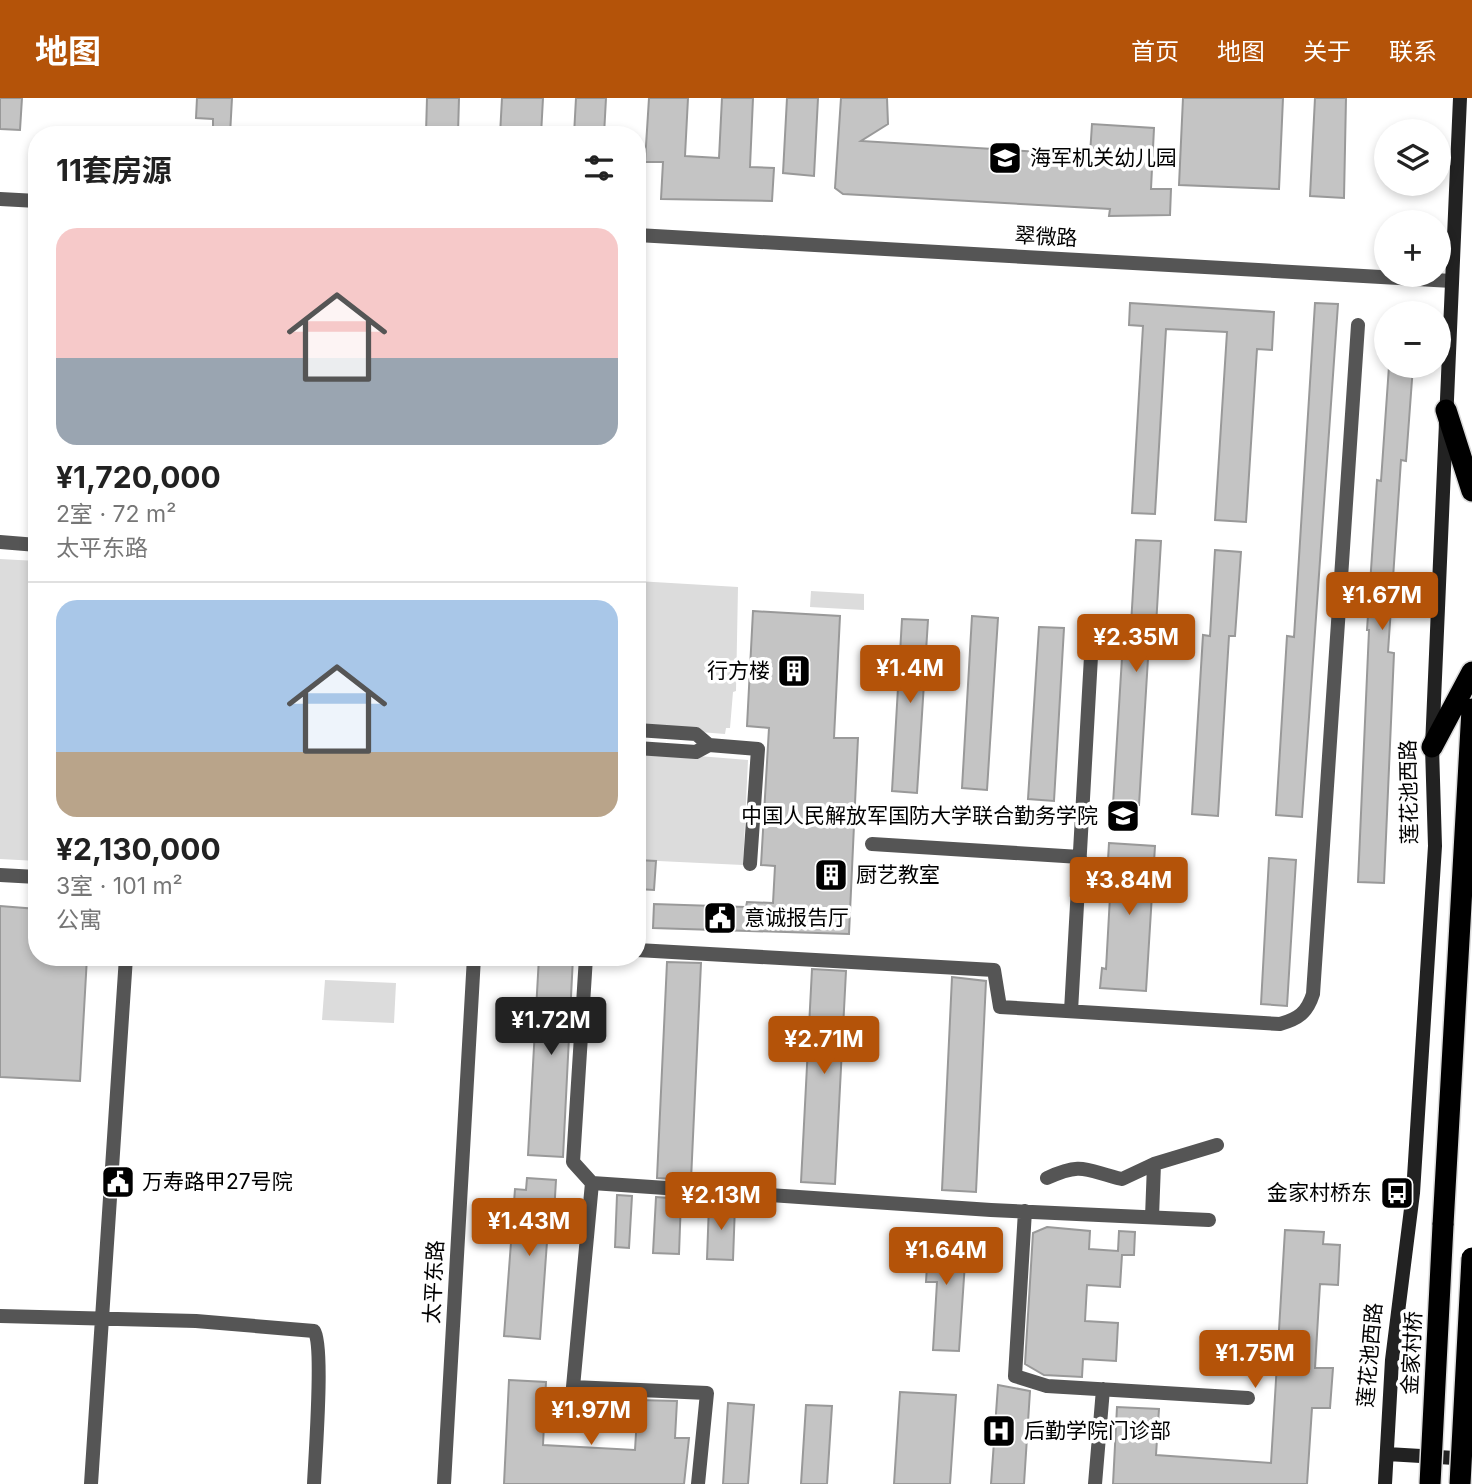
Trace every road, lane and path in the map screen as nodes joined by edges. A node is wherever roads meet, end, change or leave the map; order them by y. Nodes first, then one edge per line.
1 (1460, 98) edge
2 (0, 199) edge
3 (28, 201) edge
4 (646, 236) edge
5 (1452, 281) junction
6 (1358, 325) dead end
7 (1446, 410) junction
8 (1472, 491) edge
9 (0, 542) edge
10 (28, 544) edge
11 (1093, 621) dead end
12 (1472, 672) edge
13 (1472, 709) edge
14 (646, 731) edge
15 (709, 745) junction
16 (1432, 747) junction
17 (646, 749) edge
18 (872, 844) dead end
19 (1080, 857) junction
20 (750, 864) dead end
21 (0, 875) edge
22 (28, 877) edge
23 (646, 951) edge
24 (126, 966) edge
25 (473, 966) edge
26 (585, 966) edge
27 (1071, 1011) junction
28 (1217, 1145) dead end
29 (1154, 1164) junction
30 (1047, 1178) dead end
31 (592, 1183) junction
32 (1025, 1211) junction
33 (1152, 1217) junction
34 (1209, 1220) dead end
35 (1472, 1258) edge
36 (0, 1316) edge
37 (103, 1321) junction
38 (1103, 1389) junction
39 (1248, 1398) dead end
40 (1387, 1454) junction
41 (1472, 1459) edge
42 (91, 1484) edge
43 (314, 1484) edge
44 (444, 1484) edge
45 (698, 1484) edge
46 (1095, 1484) edge
47 (1385, 1484) edge
48 (1430, 1484) edge
49 (1460, 1484) edge

1 - 5 street, 莲花池西路
2 - 3 street
4 - 5 street, 翠微路
5 - 7 street, 莲花池西路
6 - 27 street
7 - 8 highway
7 - 16 street, 莲花池西路
9 - 10 street
11 - 19 street
12 - 16 highway
13 - 48 highway, 金家村桥, bridge
14 - 15 street
15 - 17 street
15 - 20 street
16 - 40 street, 莲花池西路
18 - 19 street
19 - 27 street
21 - 22 street
23 - 27 street
24 - 37 street
25 - 44 street, 太平东路
26 - 31 street
28 - 29 street
29 - 30 street
29 - 33 street
31 - 32 street
31 - 45 street
32 - 33 street
32 - 38 street
33 - 34 street
35 - 49 highway, bridge
36 - 37 street
37 - 42 street
37 - 43 street
38 - 39 street
38 - 46 street
40 - 41 street
40 - 47 street, 莲花池西路

